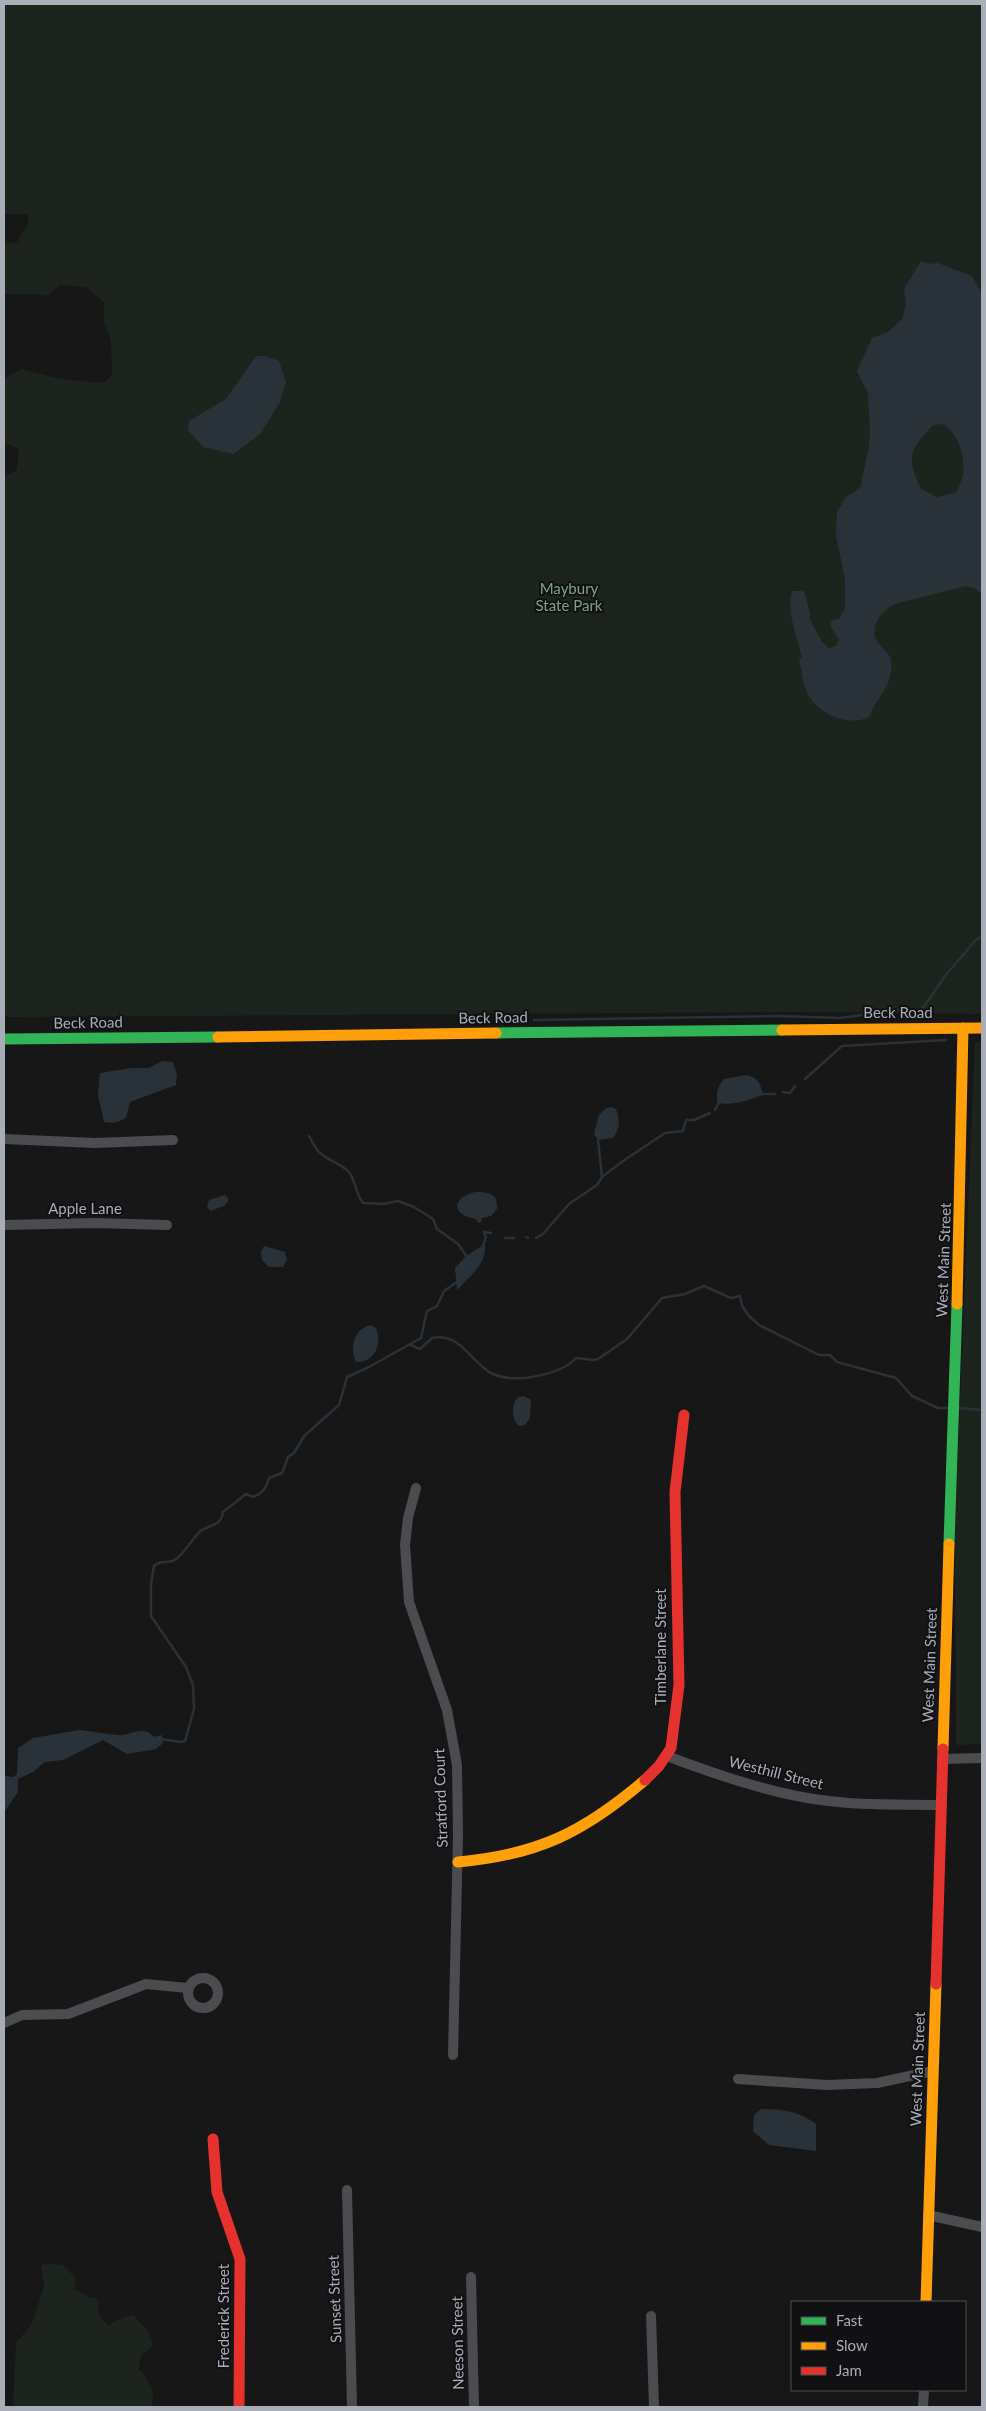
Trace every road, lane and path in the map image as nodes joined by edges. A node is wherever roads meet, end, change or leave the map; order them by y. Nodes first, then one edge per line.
1 (963, 1028) junction
2 (982, 1028) edge
3 (4, 1039) edge
4 (4, 1139) edge
5 (172, 1140) dead end
6 (4, 1225) edge
7 (167, 1225) dead end
8 (684, 1415) dead end
9 (416, 1488) dead end
10 (667, 1756) junction
11 (982, 1758) edge
12 (942, 1759) junction
13 (940, 1805) junction
14 (458, 1862) junction
15 (188, 1988) dead end
16 (4, 2023) edge
17 (453, 2055) dead end
18 (933, 2071) junction
19 (738, 2079) dead end
20 (212, 2139) dead end
21 (346, 2190) dead end
22 (928, 2215) junction
23 (982, 2227) edge
24 (471, 2277) dead end
25 (926, 2301) edge
26 (651, 2316) dead end
27 (924, 2391) edge
28 (239, 2407) edge
29 (352, 2407) edge
30 (474, 2407) edge
31 (654, 2407) edge
32 (924, 2407) edge

1 - 2 street, Beck Road
1 - 3 street, Beck Road
1 - 12 street, West Main Street
4 - 5 street
6 - 7 street, Apple Lane
8 - 10 street, Timberlane Street
9 - 14 street, Stratford Court
10 - 13 street, Westhill Street
10 - 14 street, Timberlane Street
11 - 12 street
12 - 13 street, West Main Street
13 - 18 street, West Main Street
14 - 17 street, Stratford Court
15 - 16 street
18 - 19 street
18 - 22 street, West Main Street
20 - 28 street, Frederick Street
21 - 29 street, Sunset Street
22 - 23 street
22 - 25 street, West Main Street
24 - 30 street, Neeson Street
26 - 31 street
27 - 32 street

